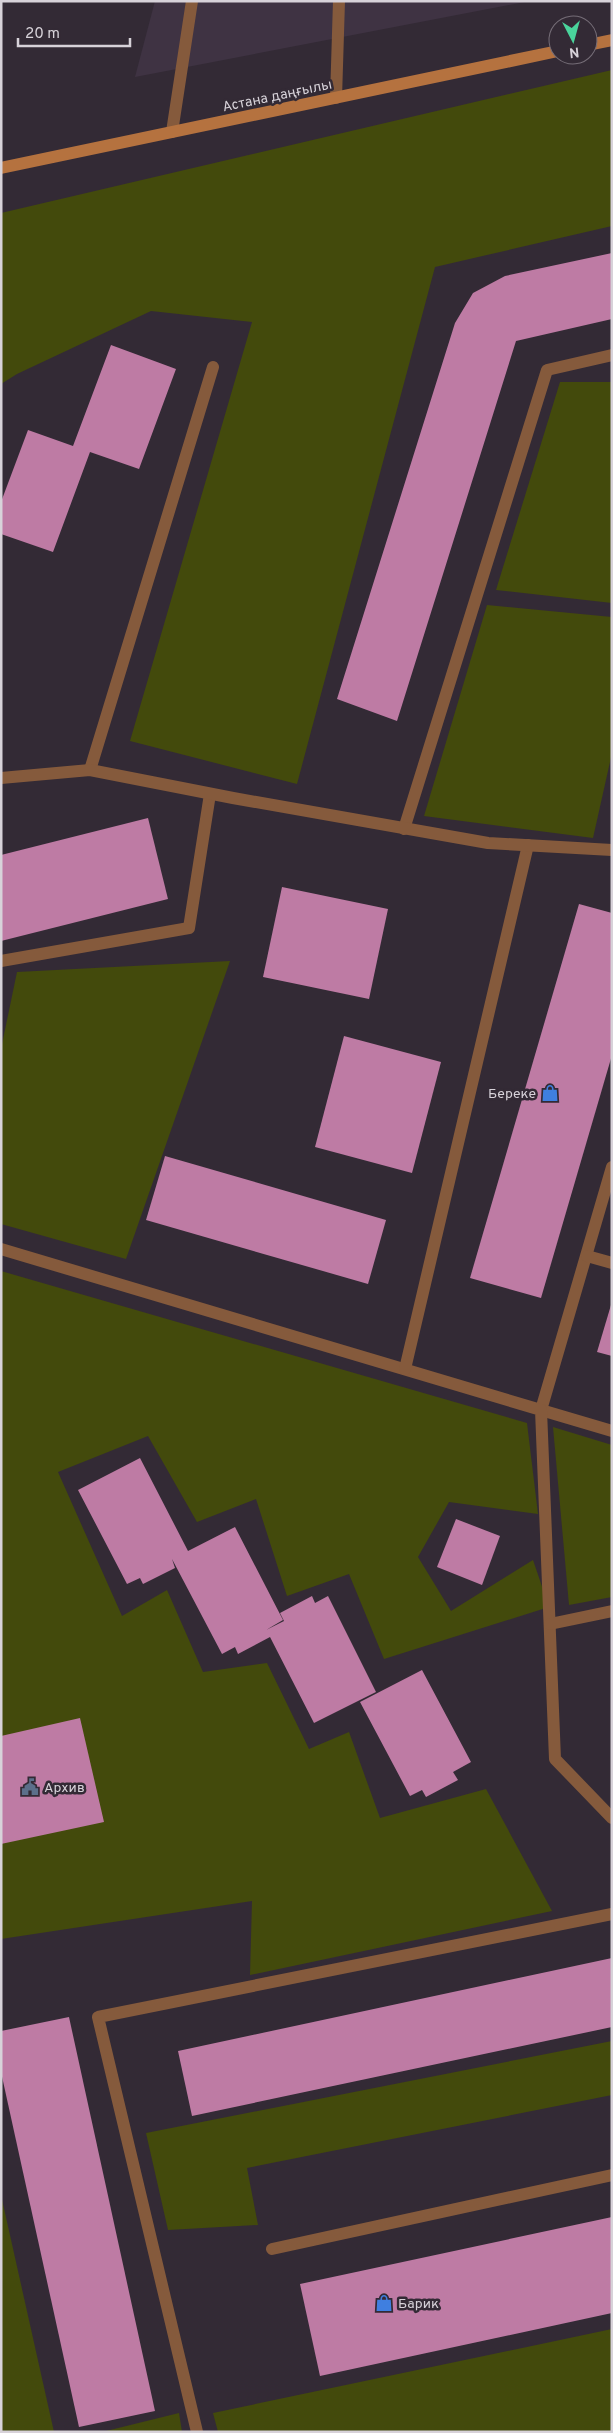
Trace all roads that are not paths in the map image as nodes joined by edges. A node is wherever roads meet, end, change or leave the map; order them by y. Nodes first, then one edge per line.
1 (192, 1) edge
2 (340, 1) edge
3 (612, 40) edge
4 (598, 43) edge
5 (548, 54) edge
6 (336, 98) junction
7 (172, 132) junction
8 (1, 168) edge
9 (612, 354) edge
10 (213, 367) dead end
11 (90, 770) junction
12 (1, 778) edge
13 (210, 794) junction
14 (404, 829) junction
15 (528, 845) junction
16 (612, 850) edge
17 (1, 961) edge
18 (612, 1168) edge
19 (1, 1249) edge
20 (587, 1256) junction
21 (612, 1262) edge
22 (405, 1370) junction
23 (541, 1410) junction
24 (612, 1430) edge
25 (612, 1610) edge
26 (550, 1624) junction
27 (612, 1818) edge
28 (612, 1914) edge
29 (612, 2175) edge
30 (272, 2249) dead end
31 (197, 2432) edge

1 - 7 street
2 - 6 street
3 - 4 street
5 - 6 street, Астана даңғылы
6 - 7 street, Астана даңғылы
7 - 8 street, Астана даңғылы
9 - 14 street
10 - 11 street
11 - 12 street
11 - 13 street
13 - 14 street
13 - 17 street
14 - 15 street
15 - 16 street
15 - 22 street
18 - 20 street
19 - 22 street
20 - 21 street
20 - 23 street
22 - 23 street
23 - 24 street
23 - 26 street
25 - 26 street
26 - 27 street
28 - 31 street
29 - 30 street

